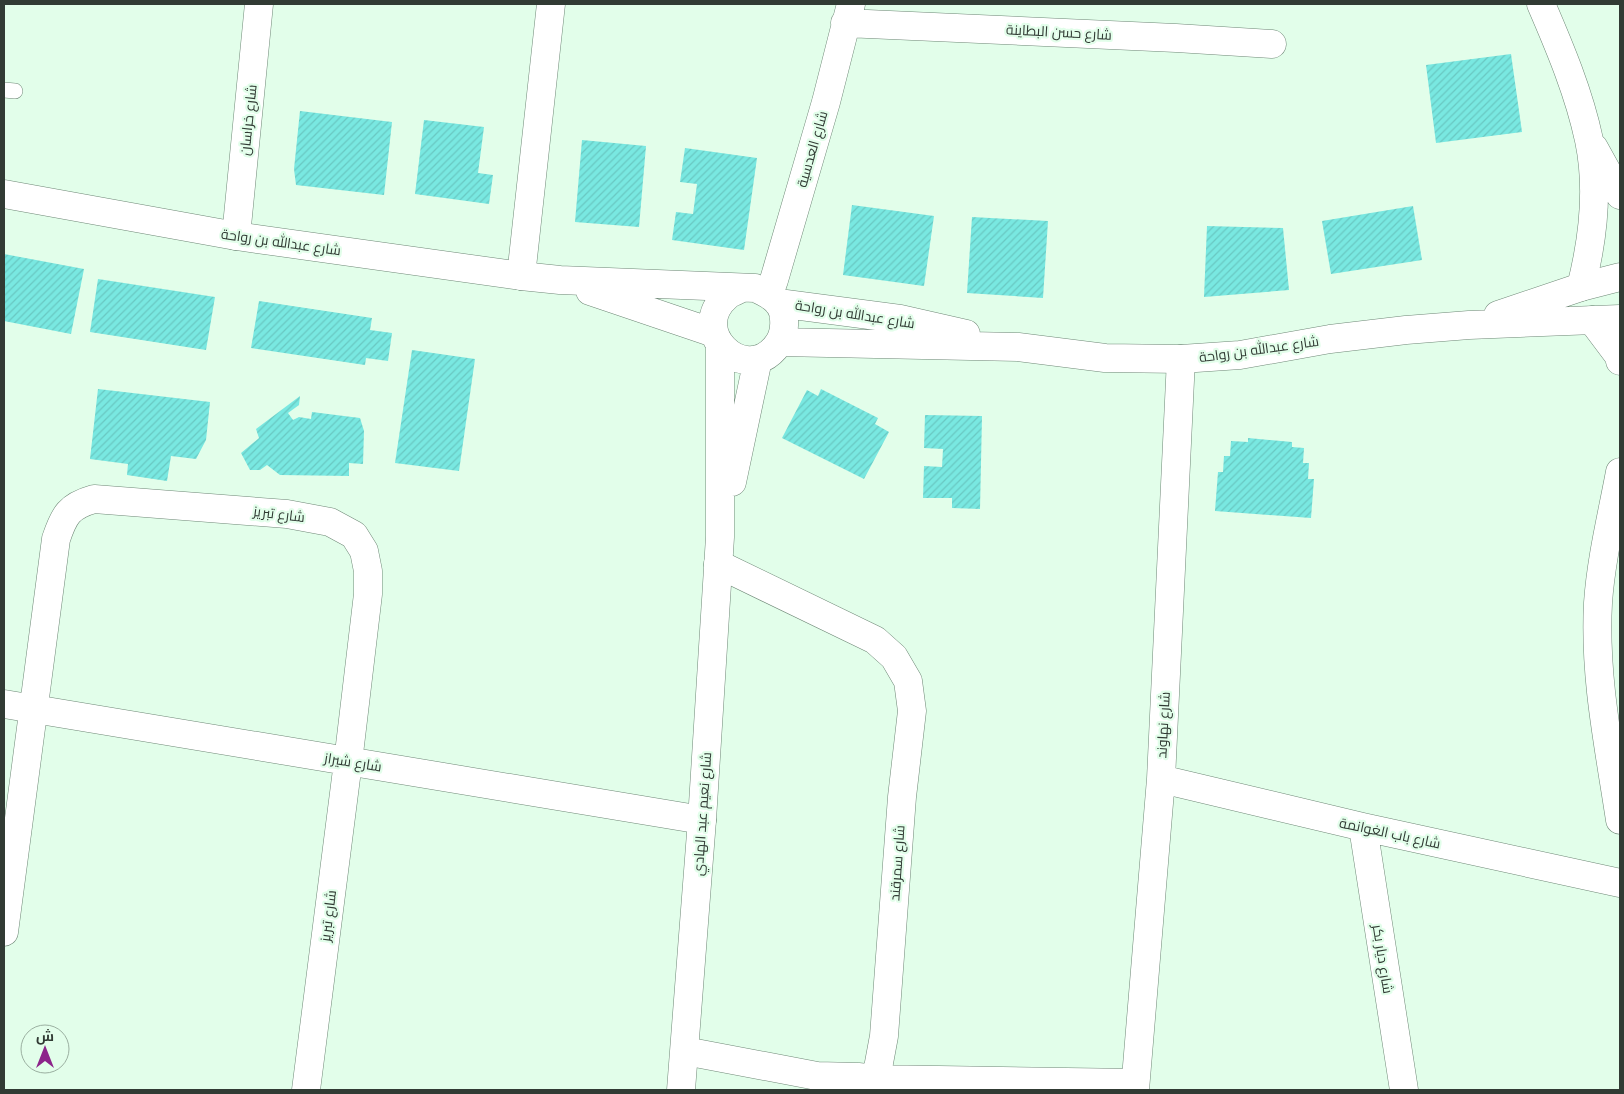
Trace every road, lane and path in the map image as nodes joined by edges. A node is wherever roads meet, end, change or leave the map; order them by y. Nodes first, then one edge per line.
1 (259, 4) edge
2 (551, 4) edge
3 (1541, 4) edge
4 (848, 13) edge
5 (1272, 44) dead end
6 (1589, 140) junction
7 (4, 194) edge
8 (1620, 195) edge
9 (236, 236) junction
10 (521, 276) junction
11 (1620, 278) edge
12 (560, 280) junction
13 (1581, 287) junction
14 (740, 289) junction
15 (773, 298) junction
16 (1620, 319) edge
17 (1592, 320) junction
18 (1469, 325) junction
19 (717, 340) junction
20 (780, 342) junction
21 (1018, 347) junction
22 (758, 359) junction
23 (1181, 359) junction
24 (1620, 361) edge
25 (1620, 472) edge
26 (719, 551) junction
27 (4, 704) edge
28 (33, 708) junction
29 (348, 762) junction
30 (1161, 779) junction
31 (702, 820) junction
32 (1620, 820) edge
33 (1363, 827) junction
34 (1620, 883) edge
35 (4, 932) edge
36 (685, 1051) junction
37 (875, 1085) edge
38 (1135, 1087) edge
39 (306, 1090) edge
40 (681, 1090) edge
41 (1404, 1090) edge

1 - 9 street, شارع خراسان
2 - 10 street
3 - 6 street
4 - 5 street, شارع حسن البطاينة
4 - 15 street, شارع العدسية
6 - 8 street
6 - 13 street
7 - 9 street, شارع عبدالله بن رواحة
9 - 10 street, شارع عبدالله بن رواحة
10 - 12 street, شارع عبدالله بن رواحة
11 - 13 street, شارع عبدالله بن رواحة
12 - 14 street, شارع عبدالله بن رواحة
12 - 19 street, شارع عبدالله بن رواحة
13 - 18 street, شارع عبدالله بن رواحة
14 - 15 street
14 - 19 street
15 - 20 street
15 - 21 street, شارع عبدالله بن رواحة
16 - 17 street, شارع عبدالله بن رواحة
17 - 18 street, شارع عبدالله بن رواحة
17 - 24 street
18 - 23 street, شارع عبدالله بن رواحة
19 - 22 street
19 - 26 street, شارع نعيم عبد الهادي
20 - 21 street, شارع عبدالله بن رواحة
20 - 22 street
21 - 23 street, شارع عبدالله بن رواحة
22 - 26 street, شارع نعيم عبد الهادي
23 - 30 street, شارع نهاوند
25 - 32 street
26 - 31 street, شارع نعيم عبد الهادي
26 - 37 street, شارع سمرقند
27 - 28 street, شارع شيراز
28 - 29 street, شارع شيراز
28 - 29 street, شارع تبريز
28 - 35 street, شارع تبريز
29 - 31 street, شارع شيراز
29 - 39 street, شارع تبريز
30 - 33 street, شارع باب الغوانمة
30 - 38 street, شارع نهاوند
31 - 36 street, شارع نعيم عبد الهادي
33 - 34 street, شارع باب الغوانمة
33 - 41 street, شارع ديار بكر
36 - 37 street
36 - 40 street, شارع نعيم عبد الهادي
37 - 38 street

